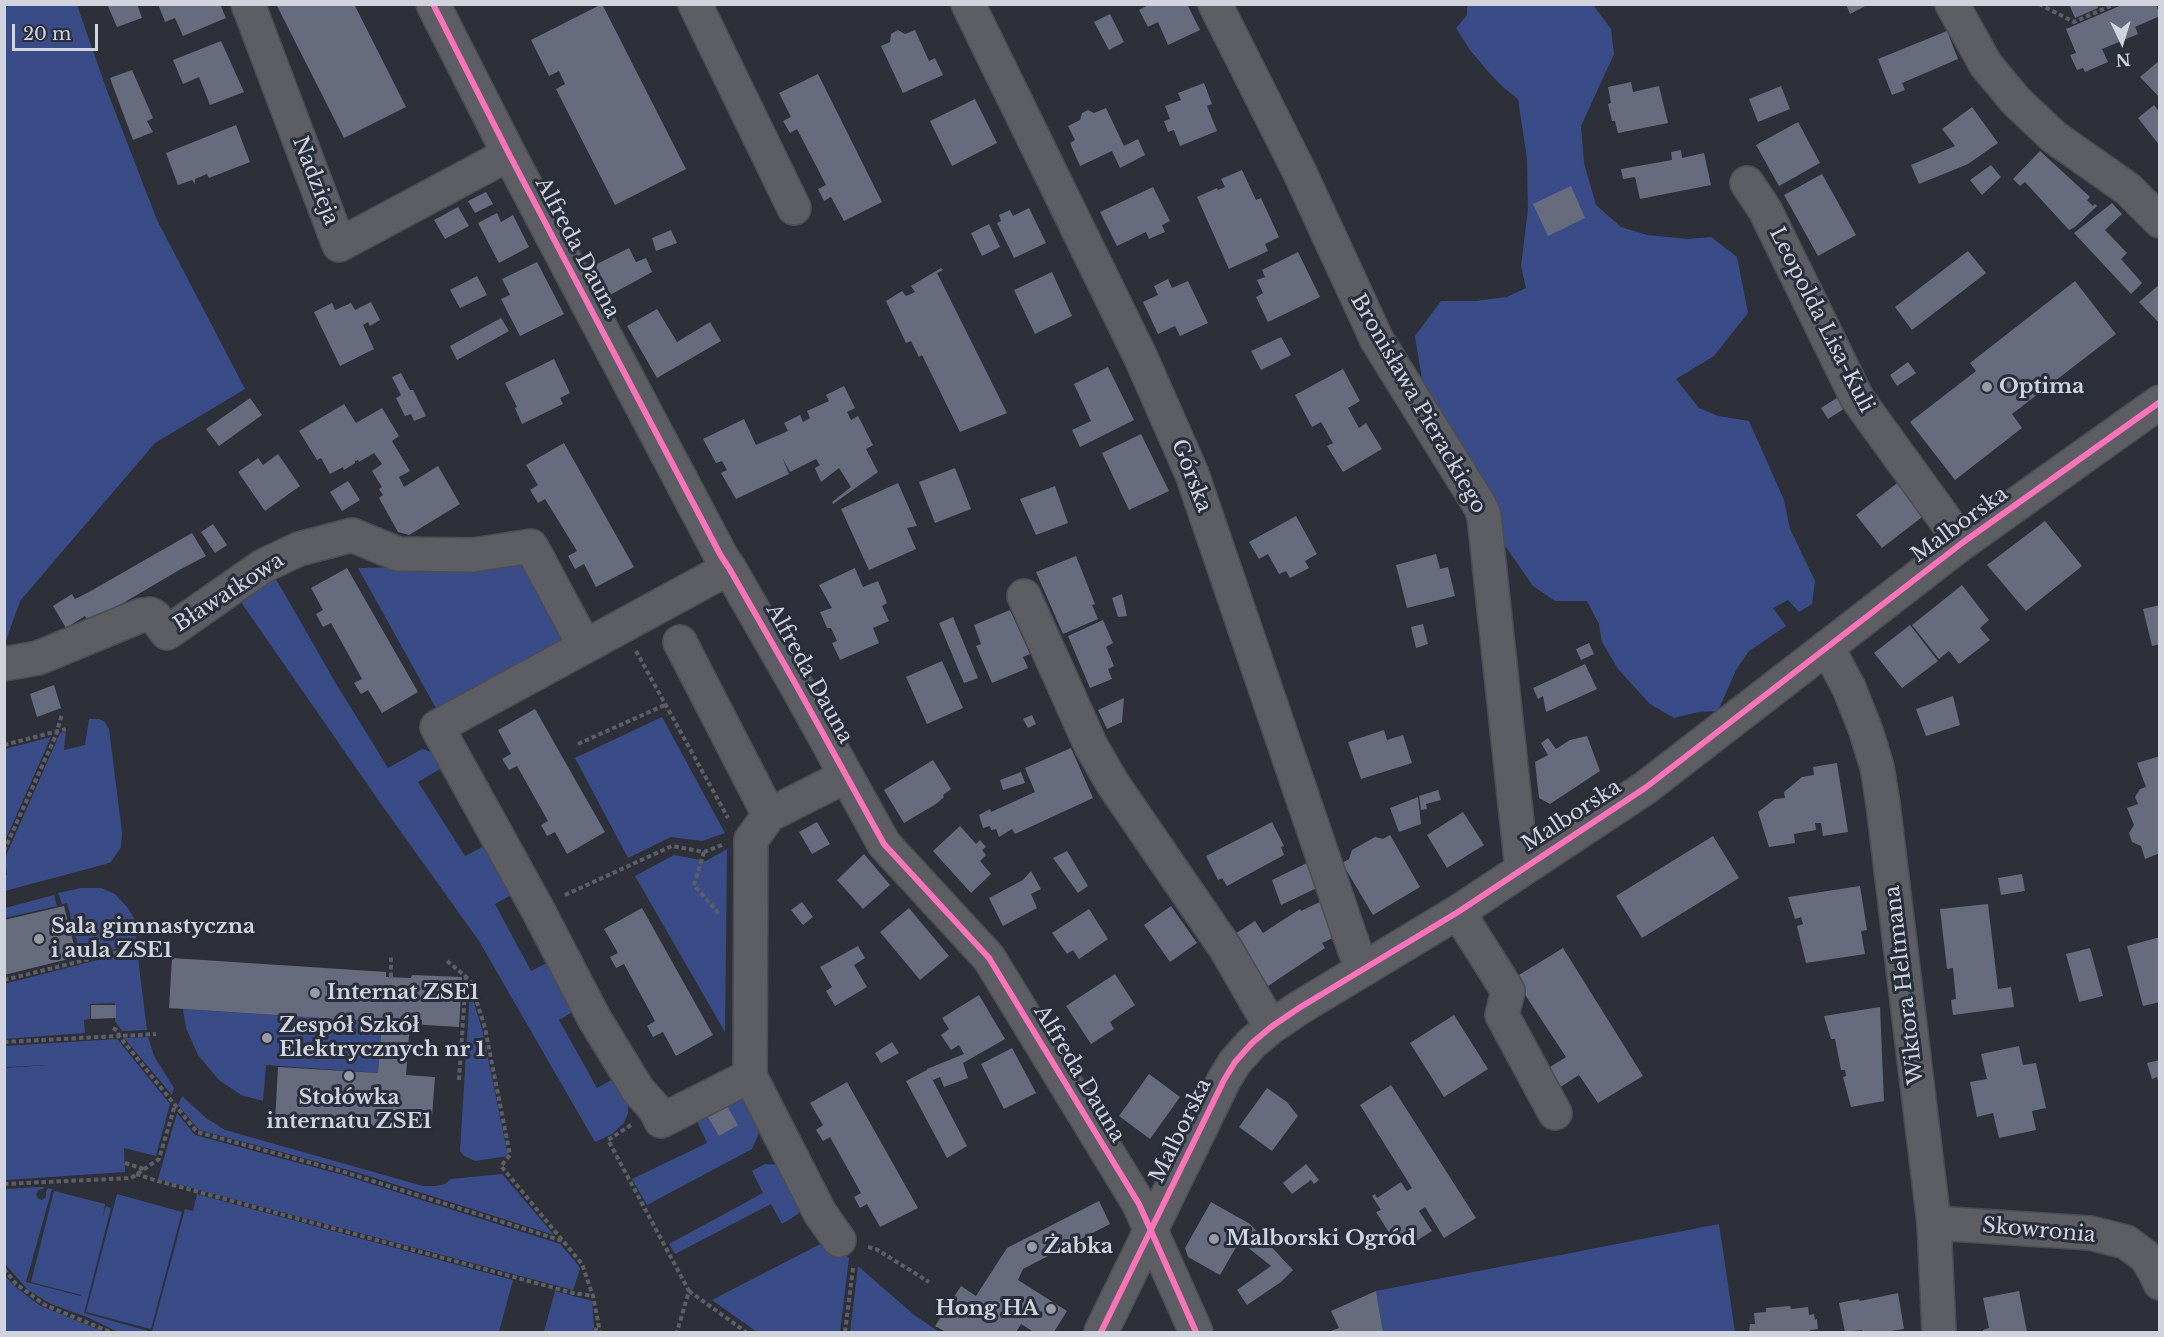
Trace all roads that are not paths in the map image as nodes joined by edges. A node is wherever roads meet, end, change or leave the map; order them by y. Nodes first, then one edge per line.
1 (248, 4) edge
2 (433, 4) edge
3 (694, 4) edge
4 (968, 4) edge
5 (1215, 4) edge
6 (1952, 4) edge
7 (509, 154) junction
8 (1748, 183) dead end
9 (794, 208) dead end
10 (2160, 221) edge
11 (2160, 402) edge
12 (1962, 543) junction
13 (729, 568) junction
14 (1024, 596) dead end
15 (680, 642) dead end
16 (584, 645) junction
17 (1827, 647) junction
18 (4, 664) edge
19 (846, 776) junction
20 (769, 815) junction
21 (1522, 869) junction
22 (1458, 912) junction
23 (1366, 968) junction
24 (1271, 1027) junction
25 (750, 1076) junction
26 (1555, 1113) dead end
27 (1934, 1223) junction
28 (1152, 1229) junction
29 (839, 1240) road end
30 (2160, 1283) edge
31 (1101, 1332) edge
32 (1196, 1332) edge
33 (1939, 1332) edge

1 - 7 street, Nadzieja
2 - 7 street, Alfreda Dauna
3 - 9 street
4 - 23 street, Górska
5 - 21 street, Bronisława Pierackiego
6 - 10 street
7 - 13 street, Alfreda Dauna
8 - 12 street, Leopolda Lisa-Kuli
11 - 12 street, Malborska
12 - 17 street, Malborska
13 - 16 street
13 - 19 street, Alfreda Dauna
14 - 24 street
15 - 20 street
16 - 18 street, Bławatkowa
16 - 25 street
17 - 21 street, Malborska
17 - 27 street, Wiktora Heltmana
19 - 20 street
19 - 28 street, Alfreda Dauna
20 - 25 street
21 - 22 street, Malborska
22 - 23 street, Malborska
22 - 26 street
23 - 24 street, Malborska
24 - 28 street, Malborska
25 - 29 street
27 - 30 street, Skowronia
27 - 33 street, Wiktora Heltmana
28 - 31 street, Malborska
28 - 32 street, Alfreda Dauna

